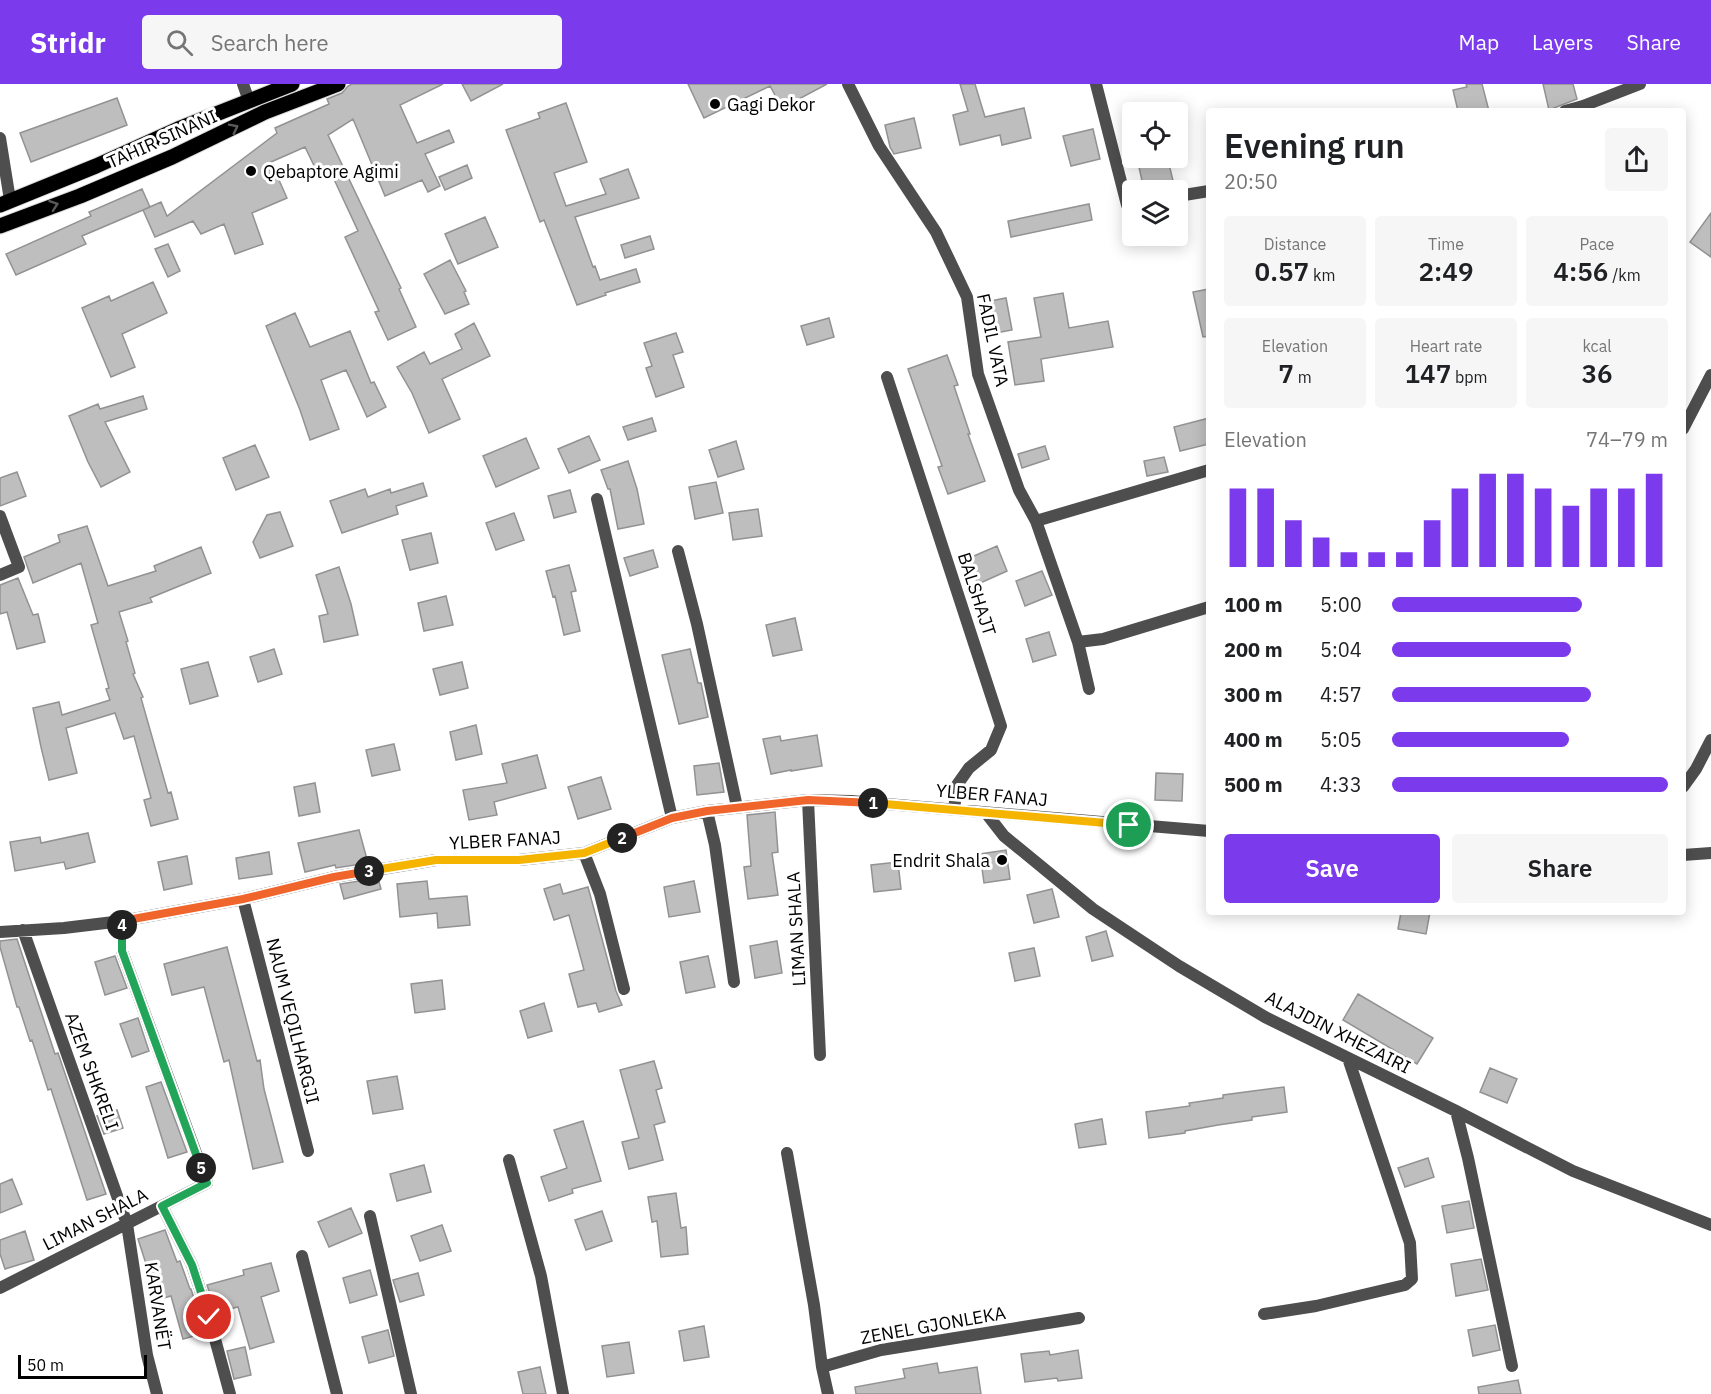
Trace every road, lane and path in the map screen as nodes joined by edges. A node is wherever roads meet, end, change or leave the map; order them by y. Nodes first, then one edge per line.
1 (243, 84) edge
2 (292, 84) edge
3 (338, 84) edge
4 (848, 84) edge
5 (1096, 84) edge
6 (1640, 84) edge
7 (249, 101) junction
8 (1576, 108) edge
9 (0, 138) edge
10 (1123, 180) edge
11 (1206, 191) edge
12 (1188, 194) edge
13 (5, 203) edge
14 (0, 226) edge
15 (1711, 375) edge
16 (887, 377) dead end
17 (1686, 423) edge
18 (1206, 471) edge
19 (597, 499) dead end
20 (0, 516) edge
21 (1036, 521) junction
22 (678, 551) dead end
23 (0, 574) edge
24 (1206, 608) edge
25 (1078, 642) junction
26 (1089, 689) dead end
27 (1711, 741) edge
28 (1686, 783) edge
29 (808, 800) junction
30 (737, 807) junction
31 (954, 810) junction
32 (707, 811) junction
33 (986, 813) junction
34 (672, 818) junction
35 (1206, 831) edge
36 (584, 853) junction
37 (1711, 853) edge
38 (1686, 855) edge
39 (243, 899) junction
40 (122, 921) junction
41 (23, 930) junction
42 (0, 932) edge
43 (734, 982) dead end
44 (624, 989) dead end
45 (820, 1055) dead end
46 (1348, 1058) junction
47 (1456, 1111) junction
48 (308, 1151) dead end
49 (788, 1153) dead end
50 (509, 1160) dead end
51 (162, 1206) junction
52 (370, 1216) dead end
53 (127, 1224) junction
54 (1711, 1225) edge
55 (302, 1256) dead end
56 (0, 1288) edge
57 (1264, 1314) dead end
58 (1078, 1318) dead end
59 (1512, 1366) dead end
60 (822, 1367) junction
61 (157, 1394) edge
62 (230, 1394) edge
63 (337, 1394) edge
64 (411, 1394) edge
65 (563, 1394) edge
66 (828, 1394) edge

1 - 7 street
2 - 7 main road, TAHIR SINANI
14 -> 3 main road, TAHIR SINANI
4 - 21 street, FADIL VATA
5 - 10 street
6 - 8 street
7 - 13 main road, TAHIR SINANI
9 - 13 street
11 - 12 street
15 - 17 street
16 - 31 street, BALSHAJT
18 - 21 street
19 - 34 street
20 - 23 street
21 - 25 street, FADIL VATA
22 - 30 street
24 - 25 street
25 - 26 street, FADIL VATA
27 - 28 street
29 - 30 street, YLBER FANAJ
29 - 31 street, YLBER FANAJ
29 - 45 street, LIMAN SHALA
30 - 32 street, YLBER FANAJ
31 - 33 street, YLBER FANAJ
32 - 34 street, YLBER FANAJ
32 - 43 street
33 - 35 street, YLBER FANAJ
33 - 46 street, ALAJDIN XHEZAIRI
34 - 36 street, YLBER FANAJ
36 - 39 street, YLBER FANAJ
36 - 44 street
37 - 38 street
39 - 40 street, YLBER FANAJ
39 - 48 street, NAUM VEQILHARGJI
40 - 41 street, YLBER FANAJ
40 - 51 street, LIMAN SHALA
41 - 42 street, YLBER FANAJ
41 - 53 street, AZEM SHKRELI
46 - 47 street, ALAJDIN XHEZAIRI
46 - 57 street
47 - 54 street, ALAJDIN XHEZAIRI
47 - 59 street
49 - 60 street
50 - 65 street
51 - 53 street, LIMAN SHALA
51 - 62 street
52 - 64 street
53 - 56 street, LIMAN SHALA
53 - 61 street, KARVANËT
55 - 63 street
58 - 60 street, ZENEL GJONLEKA
60 - 66 street

